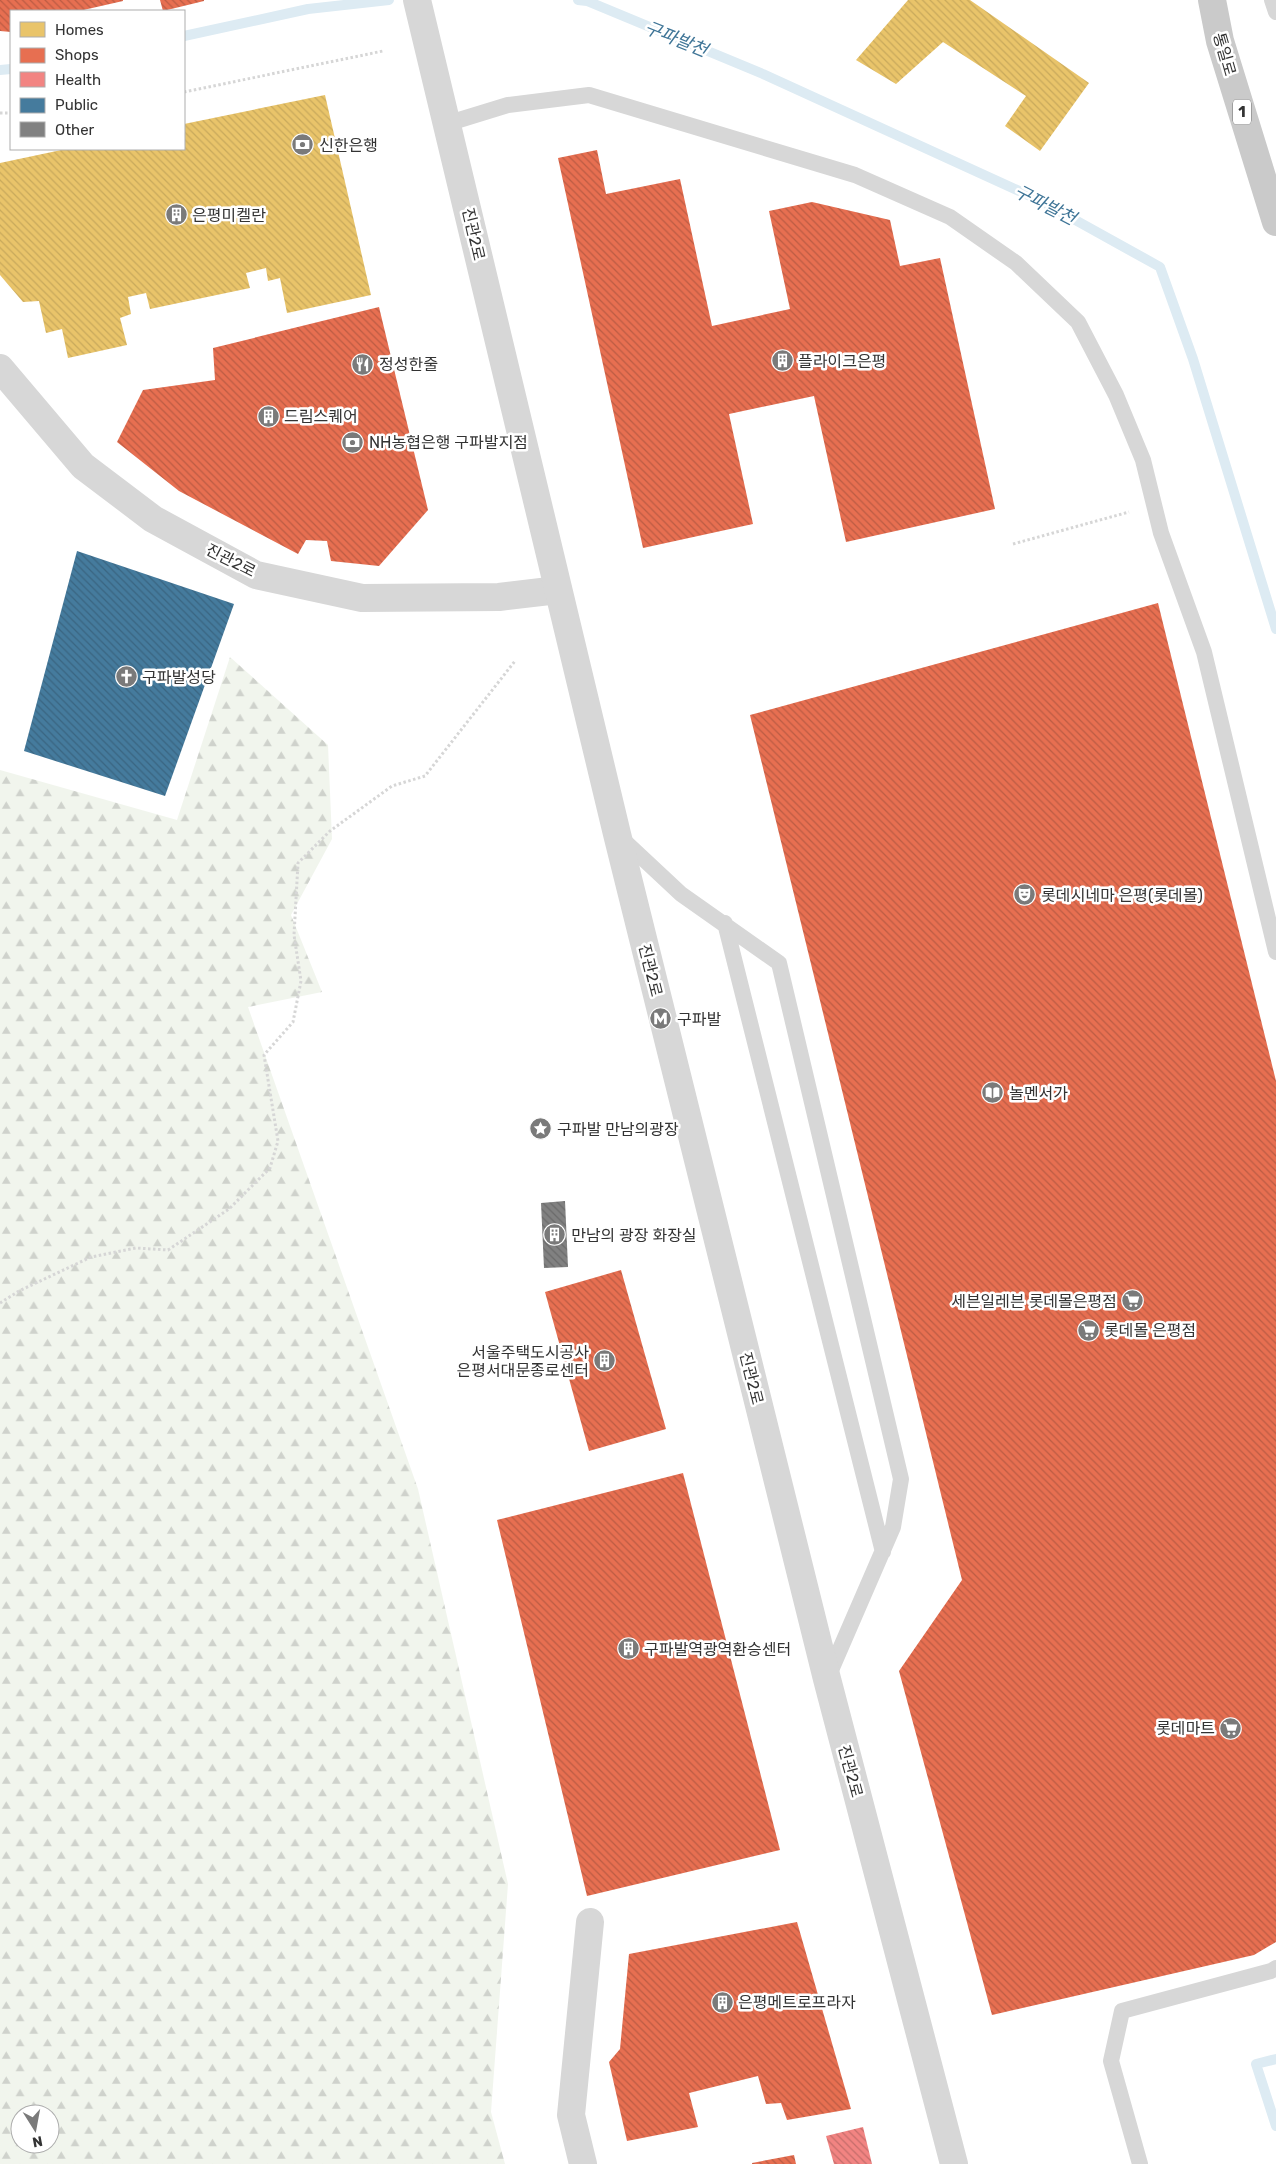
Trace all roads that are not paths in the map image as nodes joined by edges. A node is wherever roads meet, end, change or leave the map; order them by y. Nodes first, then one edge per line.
1 (1212, 0) edge
2 (1272, 0) edge
3 (420, 12) edge
4 (1276, 12) edge
5 (446, 124) junction
6 (1276, 222) edge
7 (0, 368) edge
8 (558, 590) junction
9 (617, 834) junction
10 (725, 923) junction
11 (1276, 952) edge
12 (882, 1552) junction
13 (827, 1679) junction
14 (590, 1922) dead end
15 (1276, 1968) edge
16 (583, 2164) edge
17 (954, 2164) edge
18 (1140, 2164) edge

1 - 6 main road, 통일로 / 1
2 - 4 lane
3 - 5 street, 진관2로
5 - 8 street, 진관2로
5 - 11 lane
7 - 8 street, 진관2로
8 - 9 street, 진관2로
9 - 10 lane
9 - 13 street, 진관2로
10 - 12 lane
10 - 12 lane
12 - 13 lane
13 - 17 street, 진관2로
14 - 16 street
15 - 18 lane

